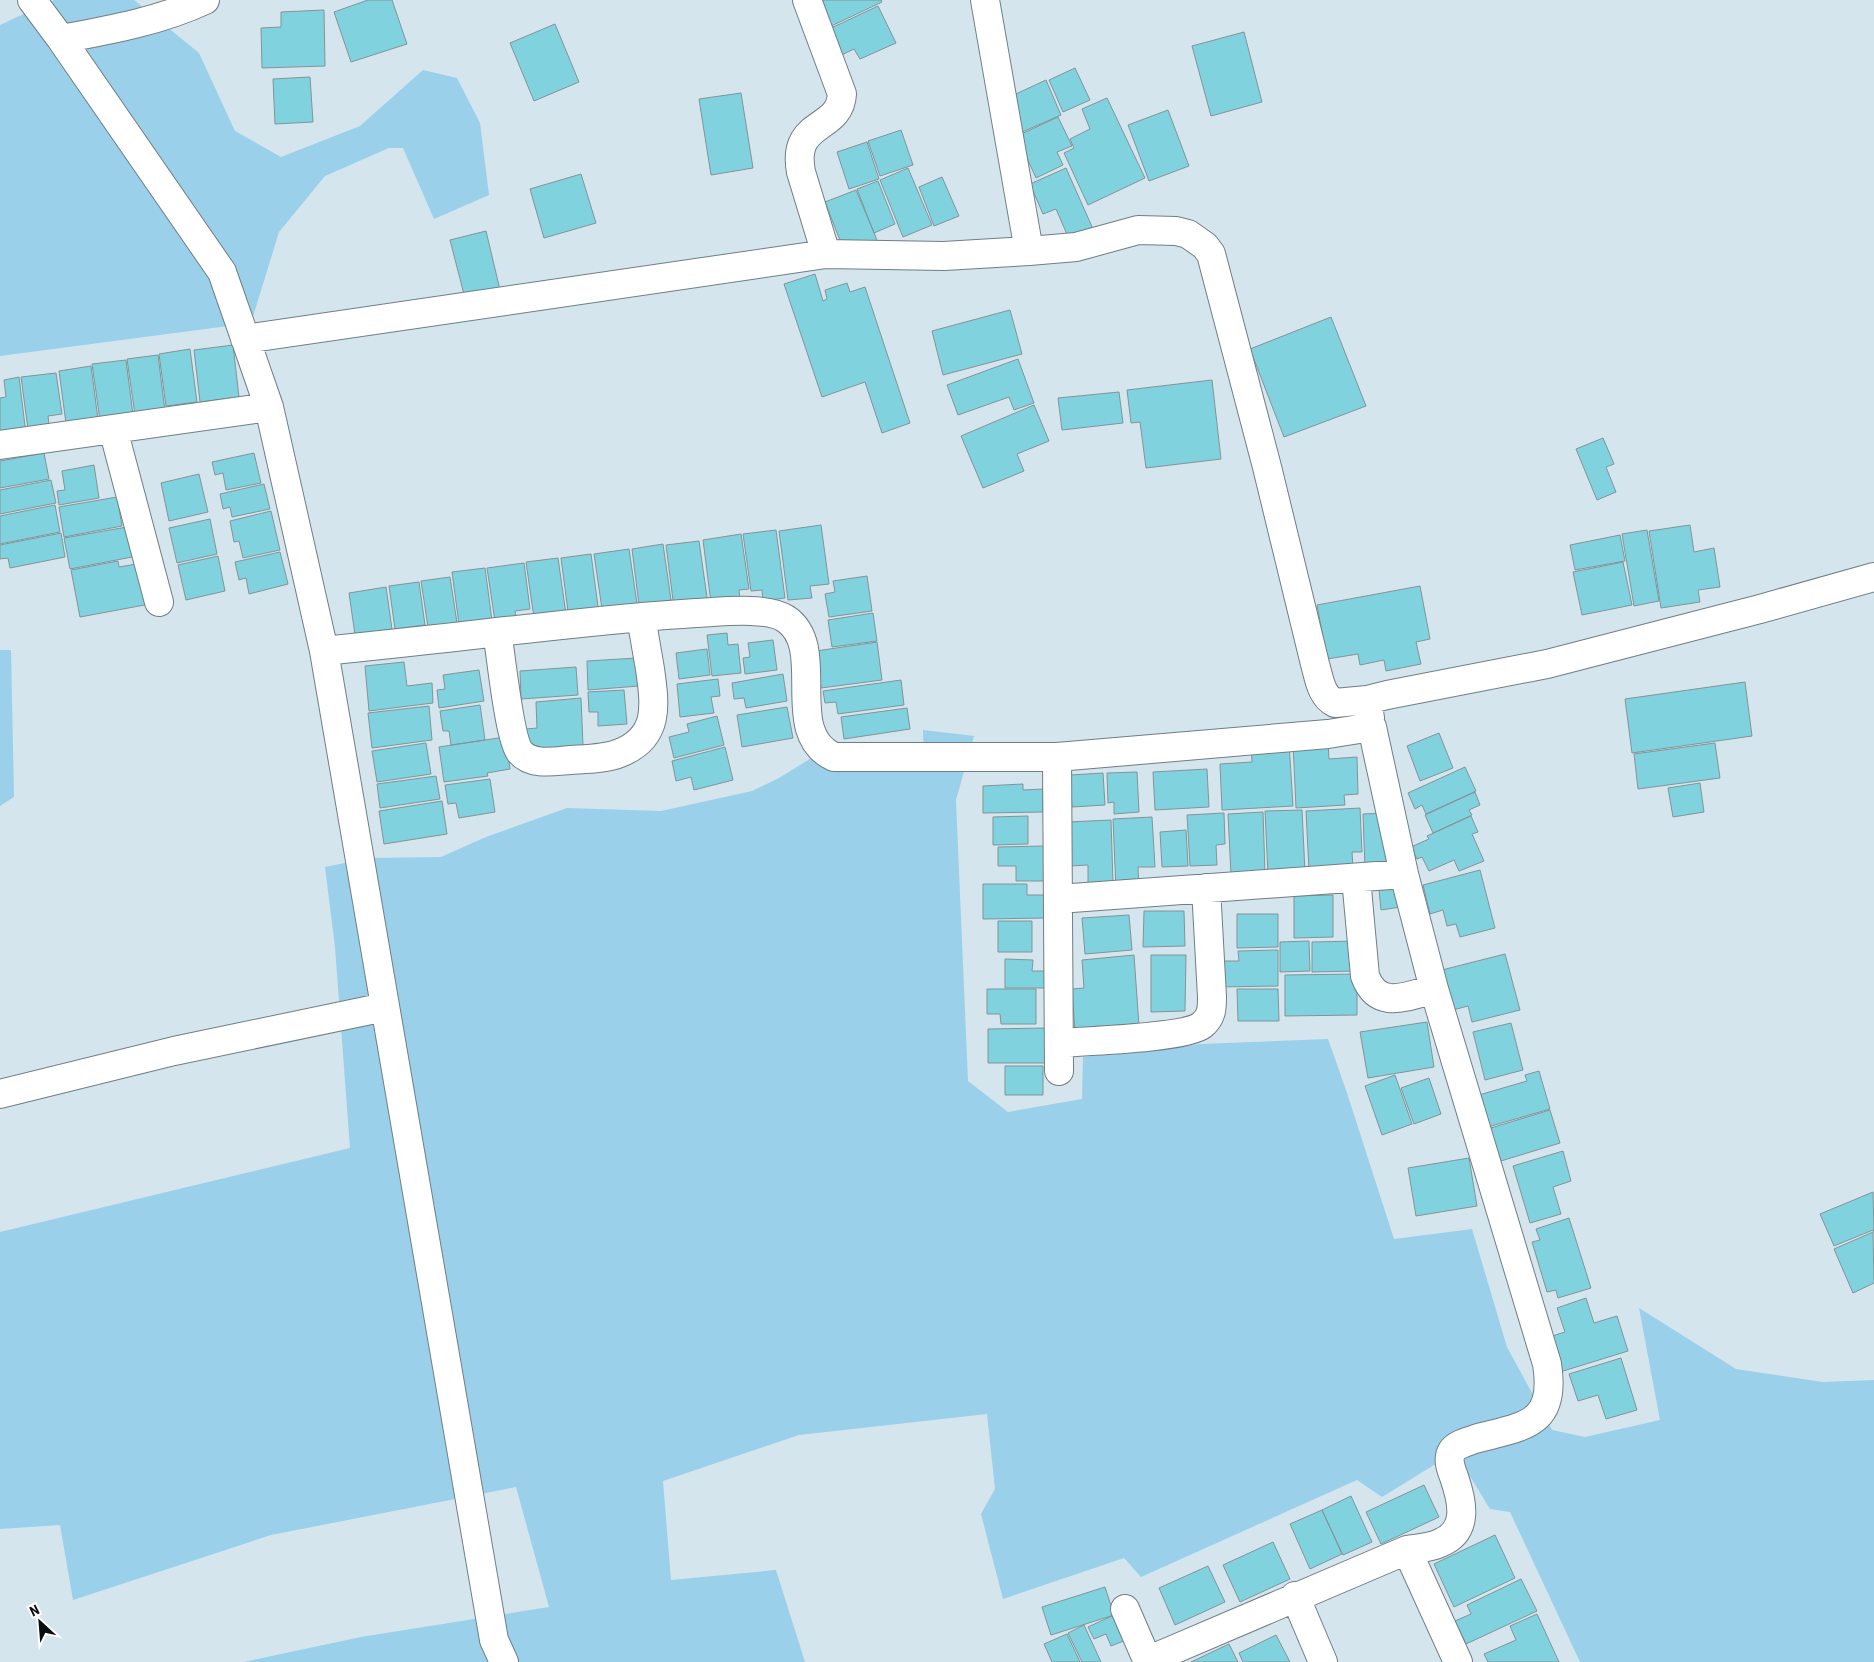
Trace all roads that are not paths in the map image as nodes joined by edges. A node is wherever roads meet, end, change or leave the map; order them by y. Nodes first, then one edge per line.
1 (32, 0) edge
2 (204, 0) edge
3 (807, 0) edge
4 (986, 0) edge
5 (61, 39) junction
6 (1029, 251) junction
7 (826, 254) junction
8 (245, 339) junction
9 (269, 407) junction
10 (113, 429) junction
11 (0, 445) edge
12 (1874, 577) edge
13 (159, 602) dead end
14 (641, 616) junction
15 (497, 632) junction
16 (324, 651) junction
17 (1367, 700) junction
18 (1372, 727) junction
19 (1057, 757) junction
20 (1404, 874) junction
21 (1356, 878) junction
22 (1206, 888) junction
23 (1058, 899) junction
24 (1434, 989) junction
25 (385, 1007) junction
26 (1060, 1043) junction
27 (1059, 1071) dead end
28 (0, 1094) edge
29 (1406, 1550) junction
30 (1295, 1596) junction
31 (1125, 1608) dead end
32 (1148, 1661) edge
33 (504, 1662) edge
34 (1323, 1662) edge
35 (1458, 1662) edge

1 - 5 street
2 - 5 street
3 - 7 street
4 - 6 street
5 - 8 street
6 - 7 street
6 - 17 street
7 - 8 street
8 - 9 street
9 - 10 street
9 - 16 street
10 - 11 street
10 - 13 street
12 - 17 street
14 - 15 street
14 - 15 street
14 - 19 street
15 - 16 street
16 - 25 street
17 - 18 street
18 - 19 street
18 - 20 street
19 - 23 street
20 - 21 street
20 - 24 street
21 - 22 street
21 - 24 street
22 - 23 street
22 - 26 street
23 - 26 street
24 - 29 street
25 - 28 street
25 - 33 street
26 - 27 street
29 - 30 street
29 - 35 street
30 - 32 street
30 - 34 street
31 - 32 street

